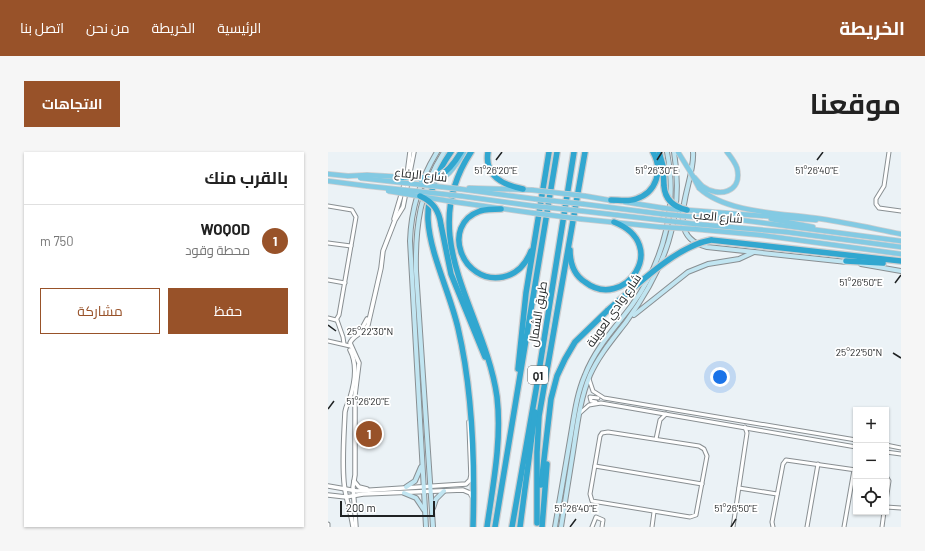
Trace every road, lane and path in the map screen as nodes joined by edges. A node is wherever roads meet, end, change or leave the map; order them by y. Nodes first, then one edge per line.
1 (410, 152) edge
2 (414, 152) edge
3 (437, 152) edge
4 (444, 152) edge
5 (451, 152) edge
6 (461, 152) edge
7 (464, 152) edge
8 (471, 152) edge
9 (488, 152) edge
10 (544, 152) edge
11 (549, 152) edge
12 (557, 152) edge
13 (574, 152) edge
14 (585, 152) edge
15 (590, 152) edge
16 (653, 152) edge
17 (659, 152) edge
18 (667, 152) edge
19 (674, 152) edge
20 (678, 152) edge
21 (693, 152) edge
22 (727, 152) edge
23 (890, 152) edge
24 (546, 173) junction
25 (328, 174) edge
26 (348, 176) junction
27 (581, 176) junction
28 (399, 177) junction
29 (329, 181) edge
30 (367, 186) junction
31 (700, 187) junction
32 (461, 189) junction
33 (523, 189) junction
34 (420, 196) junction
35 (535, 199) joint
36 (611, 200) junction
37 (328, 206) edge
38 (534, 206) joint
39 (501, 209) junction
40 (687, 210) junction
41 (901, 211) edge
42 (760, 215) junction
43 (824, 219) junction
44 (614, 222) junction
45 (832, 233) junction
46 (901, 234) edge
47 (901, 241) edge
48 (570, 242) junction
49 (328, 243) edge
50 (533, 245) junction
51 (352, 246) junction
52 (901, 247) edge
53 (754, 252) junction
54 (901, 254) edge
55 (846, 261) junction
56 (901, 262) edge
57 (901, 271) edge
58 (328, 280) edge
59 (345, 283) junction
60 (328, 318) edge
61 (337, 320) junction
62 (625, 324) junction
63 (361, 332) junction
64 (328, 341) edge
65 (347, 345) junction
66 (491, 370) junction
67 (589, 379) junction
68 (519, 385) junction
69 (534, 397) junction
70 (604, 398) junction
71 (350, 399) junction
72 (354, 400) junction
73 (604, 403) junction
74 (654, 412) junction
75 (580, 413) junction
76 (666, 414) junction
77 (470, 417) junction
78 (659, 421) junction
79 (745, 428) junction
80 (753, 429) junction
81 (656, 439) junction
82 (853, 440) edge
83 (853, 446) edge
84 (889, 446) edge
85 (901, 448) edge
86 (889, 452) edge
87 (901, 454) edge
88 (818, 464) junction
89 (422, 465) junction
90 (595, 466) junction
91 (853, 470) edge
92 (853, 479) edge
93 (354, 481) junction
94 (702, 484) junction
95 (328, 486) edge
96 (423, 486) junction
97 (430, 486) junction
98 (406, 487) junction
99 (345, 488) junction
100 (740, 488) junction
101 (353, 490) junction
102 (370, 490) junction
103 (444, 491) junction
104 (423, 492) junction
105 (431, 492) junction
106 (404, 493) junction
107 (777, 494) junction
108 (328, 495) edge
109 (354, 496) junction
110 (348, 497) junction
111 (474, 503) junction
112 (889, 507) edge
113 (901, 508) edge
114 (425, 511) junction
115 (654, 512) junction
116 (884, 515) edge
117 (432, 518) junction
118 (328, 524) edge
119 (538, 526) edge
120 (328, 527) edge
121 (352, 527) edge
122 (356, 527) edge
123 (426, 527) edge
124 (433, 527) edge
125 (473, 527) edge
126 (487, 527) edge
127 (495, 527) edge
128 (512, 527) edge
129 (520, 527) edge
130 (555, 527) edge
131 (560, 527) edge
132 (592, 527) edge
133 (602, 527) edge
134 (652, 527) edge
135 (734, 527) edge
136 (773, 527) edge
137 (807, 527) edge
138 (844, 527) edge
139 (882, 527) edge

1 - 63 street
2 - 63 street
3 - 89 main road
4 - 97 main road
5 - 77 highway
6 - 28 highway, bridge
7 - 28 main road, bridge
8 - 66 highway
9 - 33 highway
10 - 24 highway
11 - 24 highway
12 - 68 highway, طريق الشمال / Q1
13 - 69 highway, طريق الشمال / Q1
14 - 27 highway
15 - 27 highway
16 - 36 highway
17 - 40 highway, bridge
18 - 130 main road, شارع وادي لعوينة
19 - 62 main road, شارع وادي لعوينة
20 - 31 main road, bridge
21 - 53 main road
22 - 31 main road
23 - 41 street
24 - 50 highway
25 - 26 main road, شارع الرفاع
26 - 28 main road, bridge
26 - 32 main road, شارع الرفاع, bridge
27 - 48 highway
29 - 30 main road, شارع الرفاع
30 - 34 main road, bridge
30 - 38 main road, شارع الرفاع, bridge
31 - 43 main road
32 - 33 main road
32 - 35 main road, شارع الرفاع
33 - 36 main road, bridge
34 - 39 main road, bridge
34 - 66 highway, bridge
35 - 45 main road, شارع العب, bridge
36 - 40 main road, bridge
37 - 51 street
38 - 52 main road, شارع العب, bridge
39 - 44 main road, bridge
39 - 50 highway
40 - 42 main road
42 - 43 main road
42 - 45 main road
43 - 46 main road
44 - 48 highway
44 - 54 main road, bridge
45 - 47 main road, شارع العب
48 - 119 highway
49 - 51 street
50 - 68 highway
51 - 59 street
53 - 55 main road
53 - 62 main road
55 - 56 highway
55 - 57 main road
56 - 119 highway, bridge
58 - 59 street
59 - 61 street
60 - 61 street
61 - 65 street
62 - 67 main road, شارع وادي لعوينة
63 - 65 street
64 - 65 street
65 - 71 street
65 - 72 street
66 - 126 highway
67 - 70 street
67 - 75 main road, شارع وادي لعوينة
68 - 127 highway, طريق الشمال / Q1
69 - 128 highway, طريق الشمال / Q1
69 - 129 highway
70 - 73 street
70 - 82 street
71 - 72 street
71 - 99 street
72 - 93 street
73 - 74 street
73 - 75 street
74 - 76 street
74 - 78 street
75 - 131 main road, شارع وادي لعوينة
76 - 78 street
76 - 79 street
77 - 97 street
77 - 111 highway
78 - 81 street
79 - 80 street
79 - 100 street
80 - 83 street
80 - 100 street
81 - 90 street
81 - 94 street
84 - 85 street
86 - 87 street
88 - 91 street
88 - 107 street
88 - 137 street
89 - 96 main road
89 - 98 main road
90 - 94 street
90 - 115 street
92 - 138 street
93 - 101 street
93 - 102 street
94 - 115 street
95 - 99 street
96 - 97 street
96 - 98 street
96 - 104 main road
97 - 105 main road
98 - 102 street
99 - 101 street
99 - 110 street
100 - 107 street
100 - 135 street
101 - 102 street
101 - 109 street
103 - 105 street
103 - 111 street
103 - 117 main road
104 - 105 street
104 - 106 street
104 - 114 main road
105 - 117 main road
106 - 109 street
106 - 114 main road
107 - 136 street
108 - 110 street
109 - 110 street
109 - 122 street
110 - 121 street
111 - 125 highway
112 - 113 street
114 - 123 main road
115 - 134 street
116 - 139 street
117 - 124 main road
118 - 120 street
132 - 133 street

